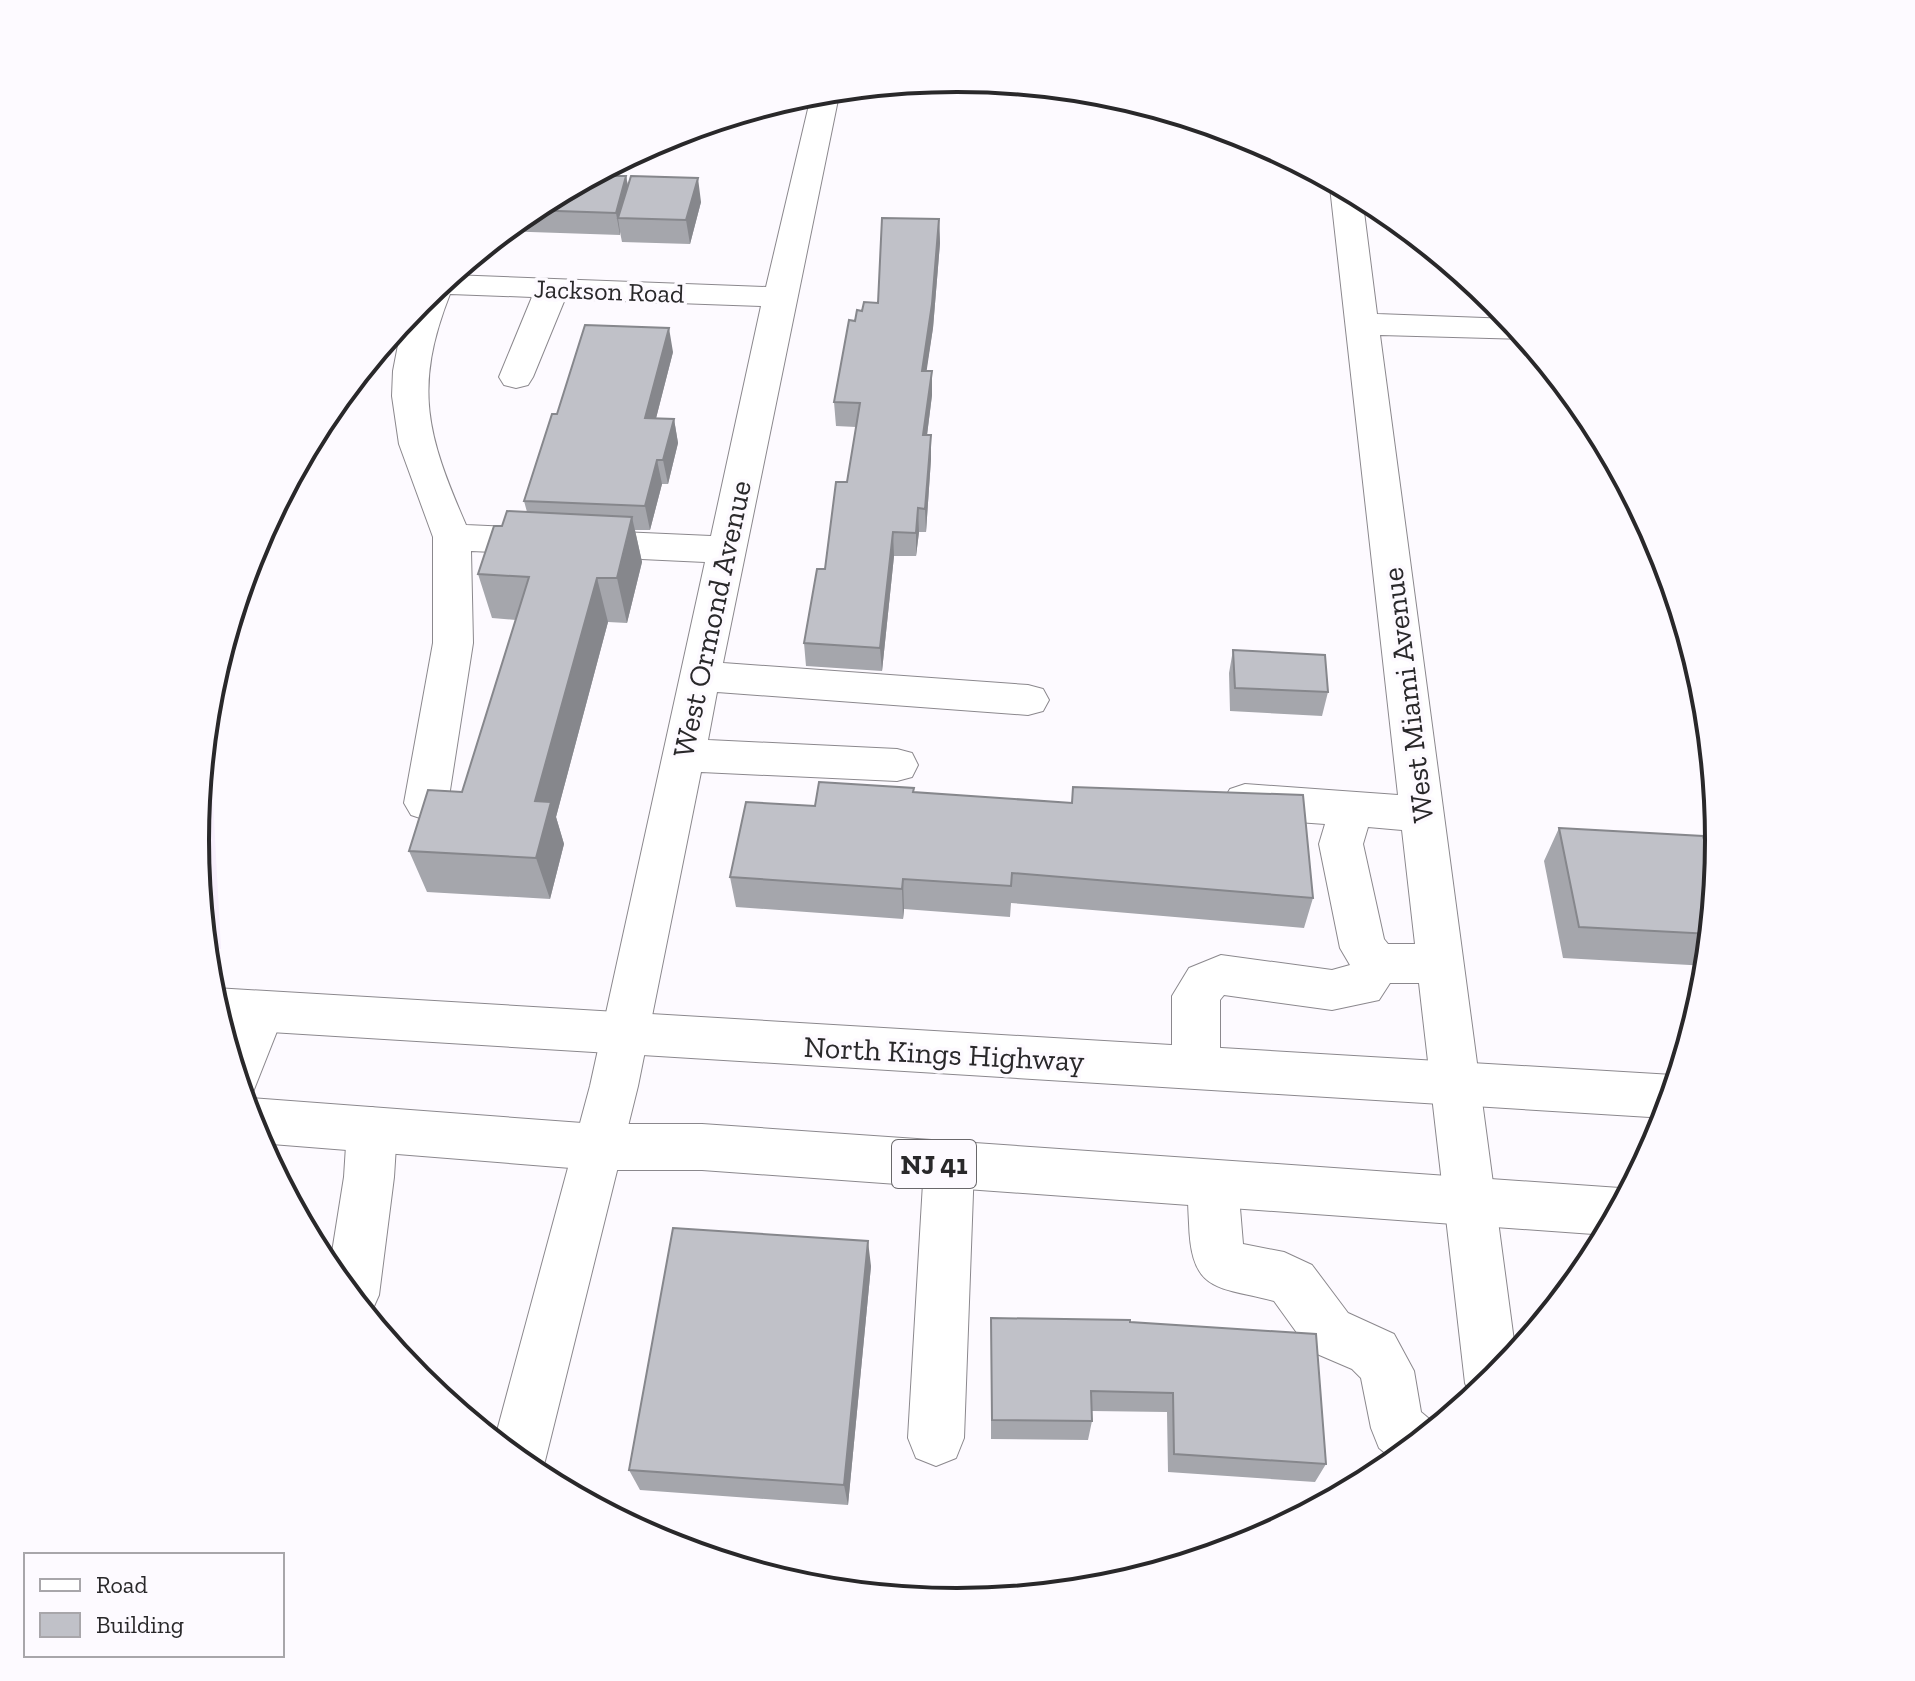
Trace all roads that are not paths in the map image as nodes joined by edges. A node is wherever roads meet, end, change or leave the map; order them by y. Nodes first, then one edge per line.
1 (824, 104) edge
2 (1347, 201) edge
3 (456, 286) edge
4 (552, 289) junction
5 (779, 297) junction
6 (428, 311) edge
7 (1362, 324) junction
8 (1504, 329) edge
9 (516, 377) dead end
10 (452, 537) junction
11 (726, 550) junction
12 (700, 676) junction
13 (1028, 700) dead end
14 (684, 755) junction
15 (897, 765) dead end
16 (1206, 799) edge
17 (426, 803) edge
18 (1351, 808) junction
19 (1422, 814) junction
20 (1377, 963) junction
21 (1441, 964) junction
22 (238, 1010) edge
23 (625, 1035) junction
24 (237, 1041) edge
25 (1196, 1068) junction
26 (1455, 1084) junction
27 (1660, 1096) edge
28 (264, 1121) edge
29 (372, 1130) junction
30 (596, 1147) junction
31 (949, 1166) junction
32 (1213, 1184) junction
33 (1469, 1202) junction
34 (1608, 1211) edge
35 (354, 1282) edge
36 (1490, 1367) edge
37 (936, 1438) dead end
38 (1406, 1439) edge
39 (520, 1447) edge

1 - 5 street, West Ormond Avenue
2 - 7 street, West Miami Avenue
3 - 4 street, Jackson Road
4 - 5 street, Jackson Road
4 - 9 street
5 - 11 street, West Ormond Avenue
6 - 10 street
7 - 8 street
7 - 19 street, West Miami Avenue
10 - 11 street
10 - 17 street
11 - 12 street, West Ormond Avenue
12 - 13 street
12 - 14 street, West Ormond Avenue
14 - 15 street
14 - 23 street, West Ormond Avenue
16 - 18 street
18 - 19 street
18 - 20 street
19 - 21 street, West Miami Avenue
20 - 21 street
20 - 25 street
21 - 26 street, West Miami Avenue
22 - 23 street, North Kings Highway
22 - 24 street
23 - 25 street, North Kings Highway
23 - 30 street, West Ormond Avenue
25 - 26 street, North Kings Highway
26 - 27 street, North Kings Highway
26 - 33 street, West Miami Avenue
28 - 29 street, NJ 41
29 - 30 street, NJ 41
29 - 35 street
30 - 31 street, NJ 41
30 - 39 street, West Ormond Avenue
31 - 32 street, NJ 41
31 - 37 street
32 - 33 street, NJ 41
32 - 38 street
33 - 34 street, NJ 41
33 - 36 street, West Miami Avenue

